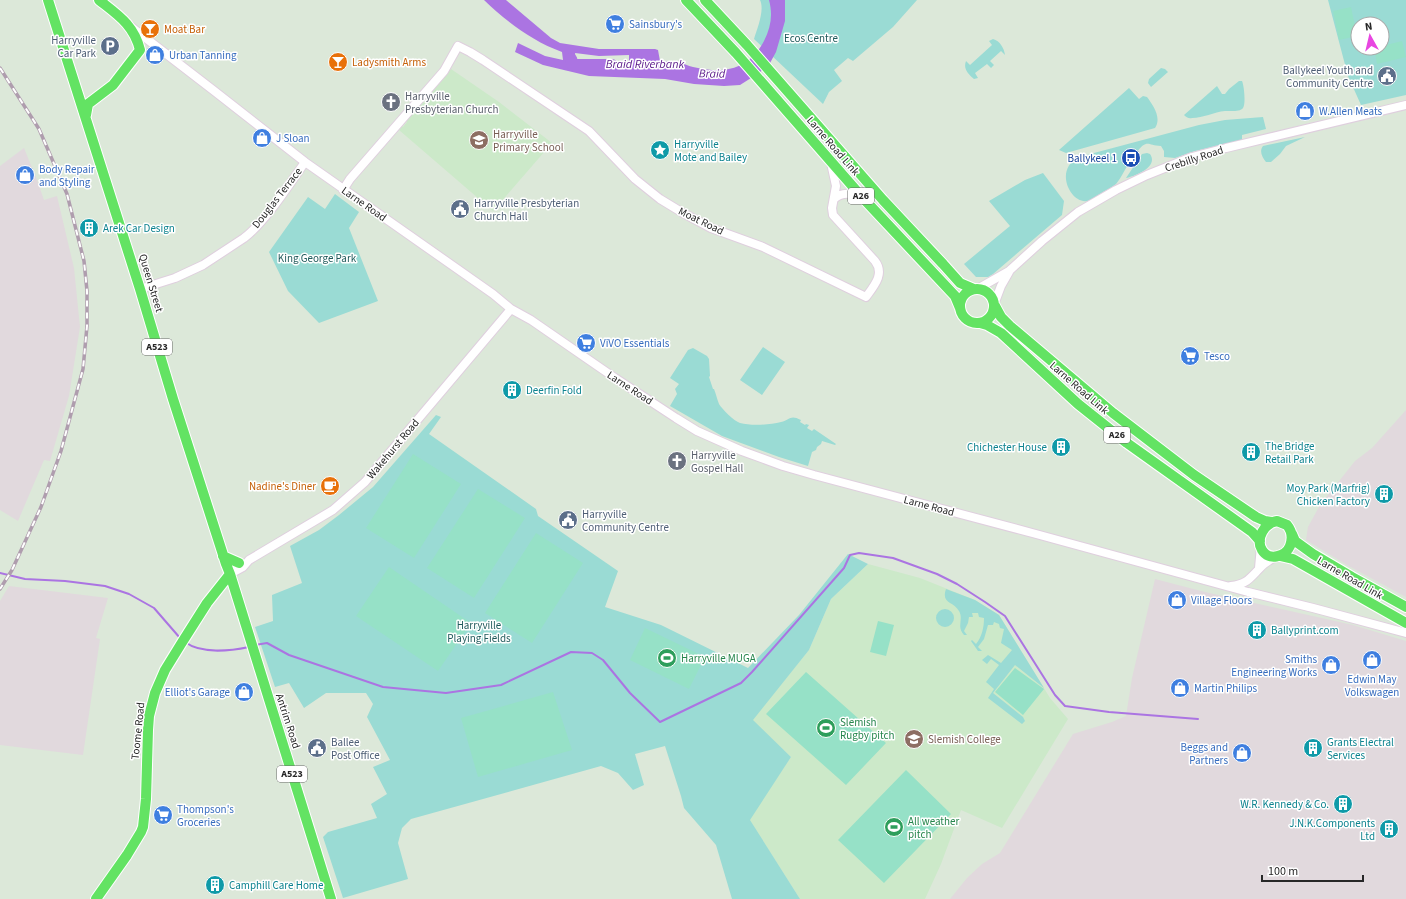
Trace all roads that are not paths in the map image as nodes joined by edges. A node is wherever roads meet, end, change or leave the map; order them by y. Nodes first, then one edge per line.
1 (48, 0) edge
2 (99, 0) edge
3 (686, 0) edge
4 (705, 0) edge
5 (129, 25) junction
6 (153, 43) junction
7 (140, 50) junction
8 (75, 87) junction
9 (94, 98) junction
10 (1406, 105) edge
11 (86, 119) junction
12 (830, 161) junction
13 (304, 162) junction
14 (343, 190) junction
15 (862, 197) junction
16 (834, 198) junction
17 (1009, 271) junction
18 (140, 289) junction
19 (976, 289) junction
20 (995, 304) junction
21 (511, 308) junction
22 (960, 308) junction
23 (980, 323) junction
24 (1272, 522) junction
25 (1292, 534) junction
26 (1260, 543) junction
27 (223, 556) junction
28 (1278, 557) junction
29 (250, 560) junction
30 (239, 563) junction
31 (1258, 571) junction
32 (230, 574) junction
33 (1228, 587) junction
34 (1248, 592) junction
35 (1406, 608) edge
36 (1406, 623) edge
37 (1406, 633) edge
38 (96, 899) edge
39 (331, 899) edge

1 - 8 main road, Queen Street / A523
2 - 5 main road
3 - 12 main road, Larne Road Link / A26
4 - 19 main road, Larne Road Link / A26
5 - 6 street, Larne Road
5 - 7 main road
6 - 7 street
6 - 13 street, Larne Road
7 - 9 main road
8 - 9 main road
8 - 11 main road, Queen Street / A523
9 - 11 main road
10 - 17 street, Crebilly Road
11 - 18 main road, Queen Street / A523
12 - 15 main road, Larne Road Link / A26
12 - 16 street, Moat Road
13 - 14 street, Larne Road
13 - 18 street, Douglas Terrace
14 - 16 street, Moat Road
14 - 21 street, Larne Road
15 - 16 street
15 - 22 main road, Larne Road Link / A26
17 - 19 street, Crebilly Road
17 - 20 street, Crebilly Road
18 - 27 main road, Queen Street / A523
19 - 20 main road, A26
19 - 22 main road
20 - 23 main road
20 - 24 main road, Larne Road Link / A26
21 - 29 street, Wakehurst Road
21 - 33 street, Larne Road
22 - 23 main road, A26
23 - 26 main road, Larne Road Link / A26
24 - 25 main road, A26
24 - 26 main road
25 - 28 main road
25 - 35 main road, Larne Road Link / A26
26 - 28 main road, A26
26 - 31 street
27 - 30 main road
27 - 32 main road, Queen Street / A523
28 - 31 street
28 - 36 main road, Larne Road Link / A26
29 - 30 street, Wakehurst Road
29 - 32 street, Wakehurst Road
30 - 32 street
31 - 33 street
31 - 34 street
32 - 38 main road, Toome Road
32 - 39 main road, Antrim Road / A523
33 - 34 street, Larne Road
34 - 37 street, Larne Road

